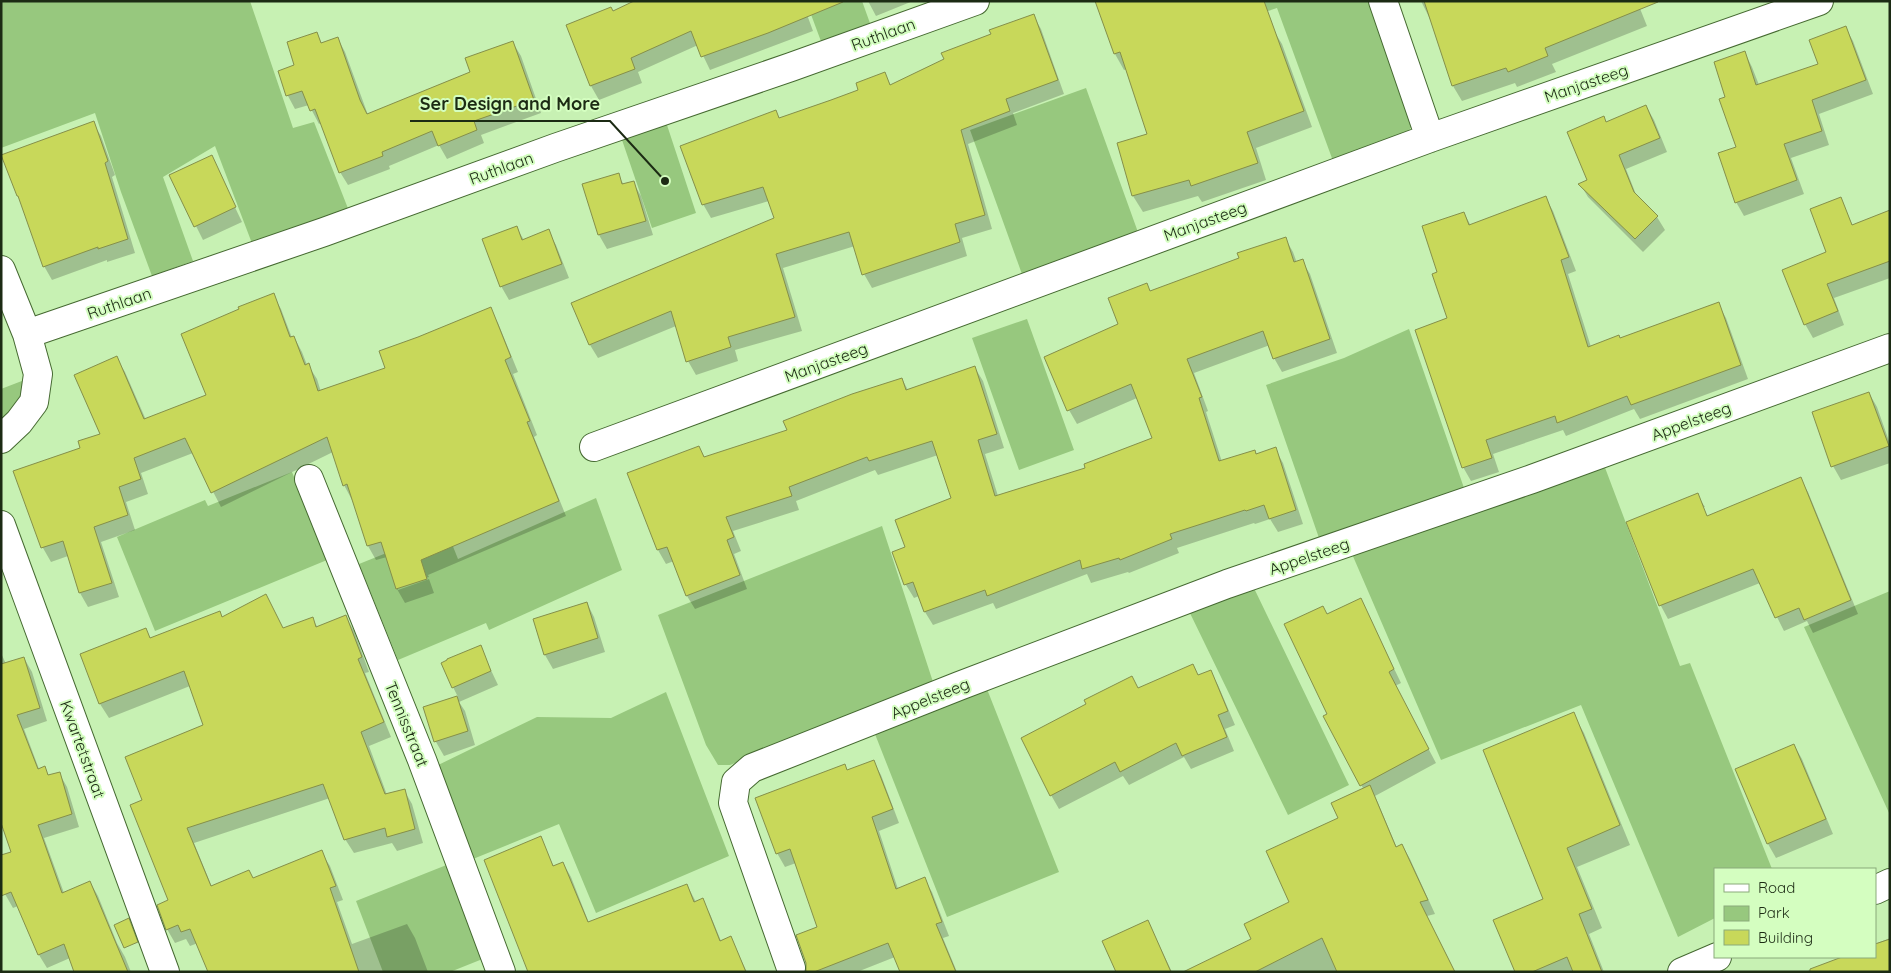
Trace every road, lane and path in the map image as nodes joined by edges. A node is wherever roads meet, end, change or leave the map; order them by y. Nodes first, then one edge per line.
1 (975, 1) edge
2 (1383, 1) edge
3 (1819, 1) edge
4 (1430, 138) junction
5 (1, 270) edge
6 (27, 334) junction
7 (1890, 348) edge
8 (1, 439) edge
9 (594, 448) dead end
10 (310, 478) dead end
11 (1, 525) edge
12 (1890, 883) edge
13 (1876, 890) edge
14 (1715, 958) edge
15 (791, 968) dead end
16 (165, 972) edge
17 (500, 972) edge
18 (1682, 972) edge

1 - 6 street, Ruthlaan
2 - 4 street
3 - 4 street, Manjasteeg
4 - 9 street, Manjasteeg
5 - 6 street
6 - 8 street
7 - 15 street, Appelsteeg
10 - 17 street, Tennisstraat
11 - 16 street, Kwartetstraat
12 - 13 street
14 - 18 street

